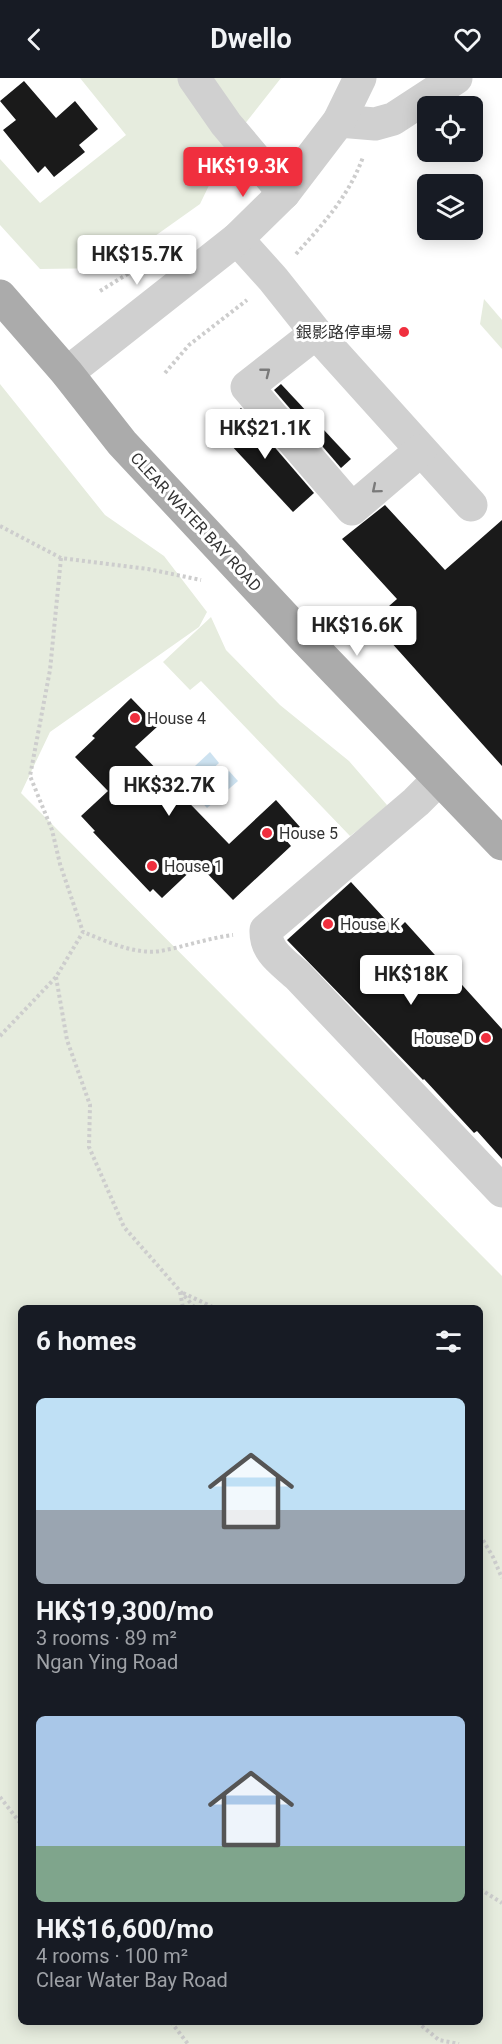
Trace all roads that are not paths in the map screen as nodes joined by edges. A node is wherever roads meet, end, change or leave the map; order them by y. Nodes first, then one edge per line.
1 (194, 78) edge
2 (360, 78) edge
3 (456, 78) edge
4 (339, 121) junction
5 (284, 193) junction
6 (237, 239) junction
7 (0, 296) edge
8 (316, 333) junction
9 (67, 373) junction
10 (420, 451) junction
11 (471, 505) dead end
12 (439, 779) junction
13 (502, 844) edge
14 (502, 1191) edge

1 - 5 street
2 - 4 street
3 - 4 street
4 - 5 street
5 - 6 street
6 - 8 street
6 - 9 street
7 - 9 main road, CLEAR WATER BAY ROAD
8 - 10 street
10 -> 8 street
9 - 12 main road, CLEAR WATER BAY ROAD
10 - 11 street
12 - 13 main road, CLEAR WATER BAY ROAD
12 - 14 street

